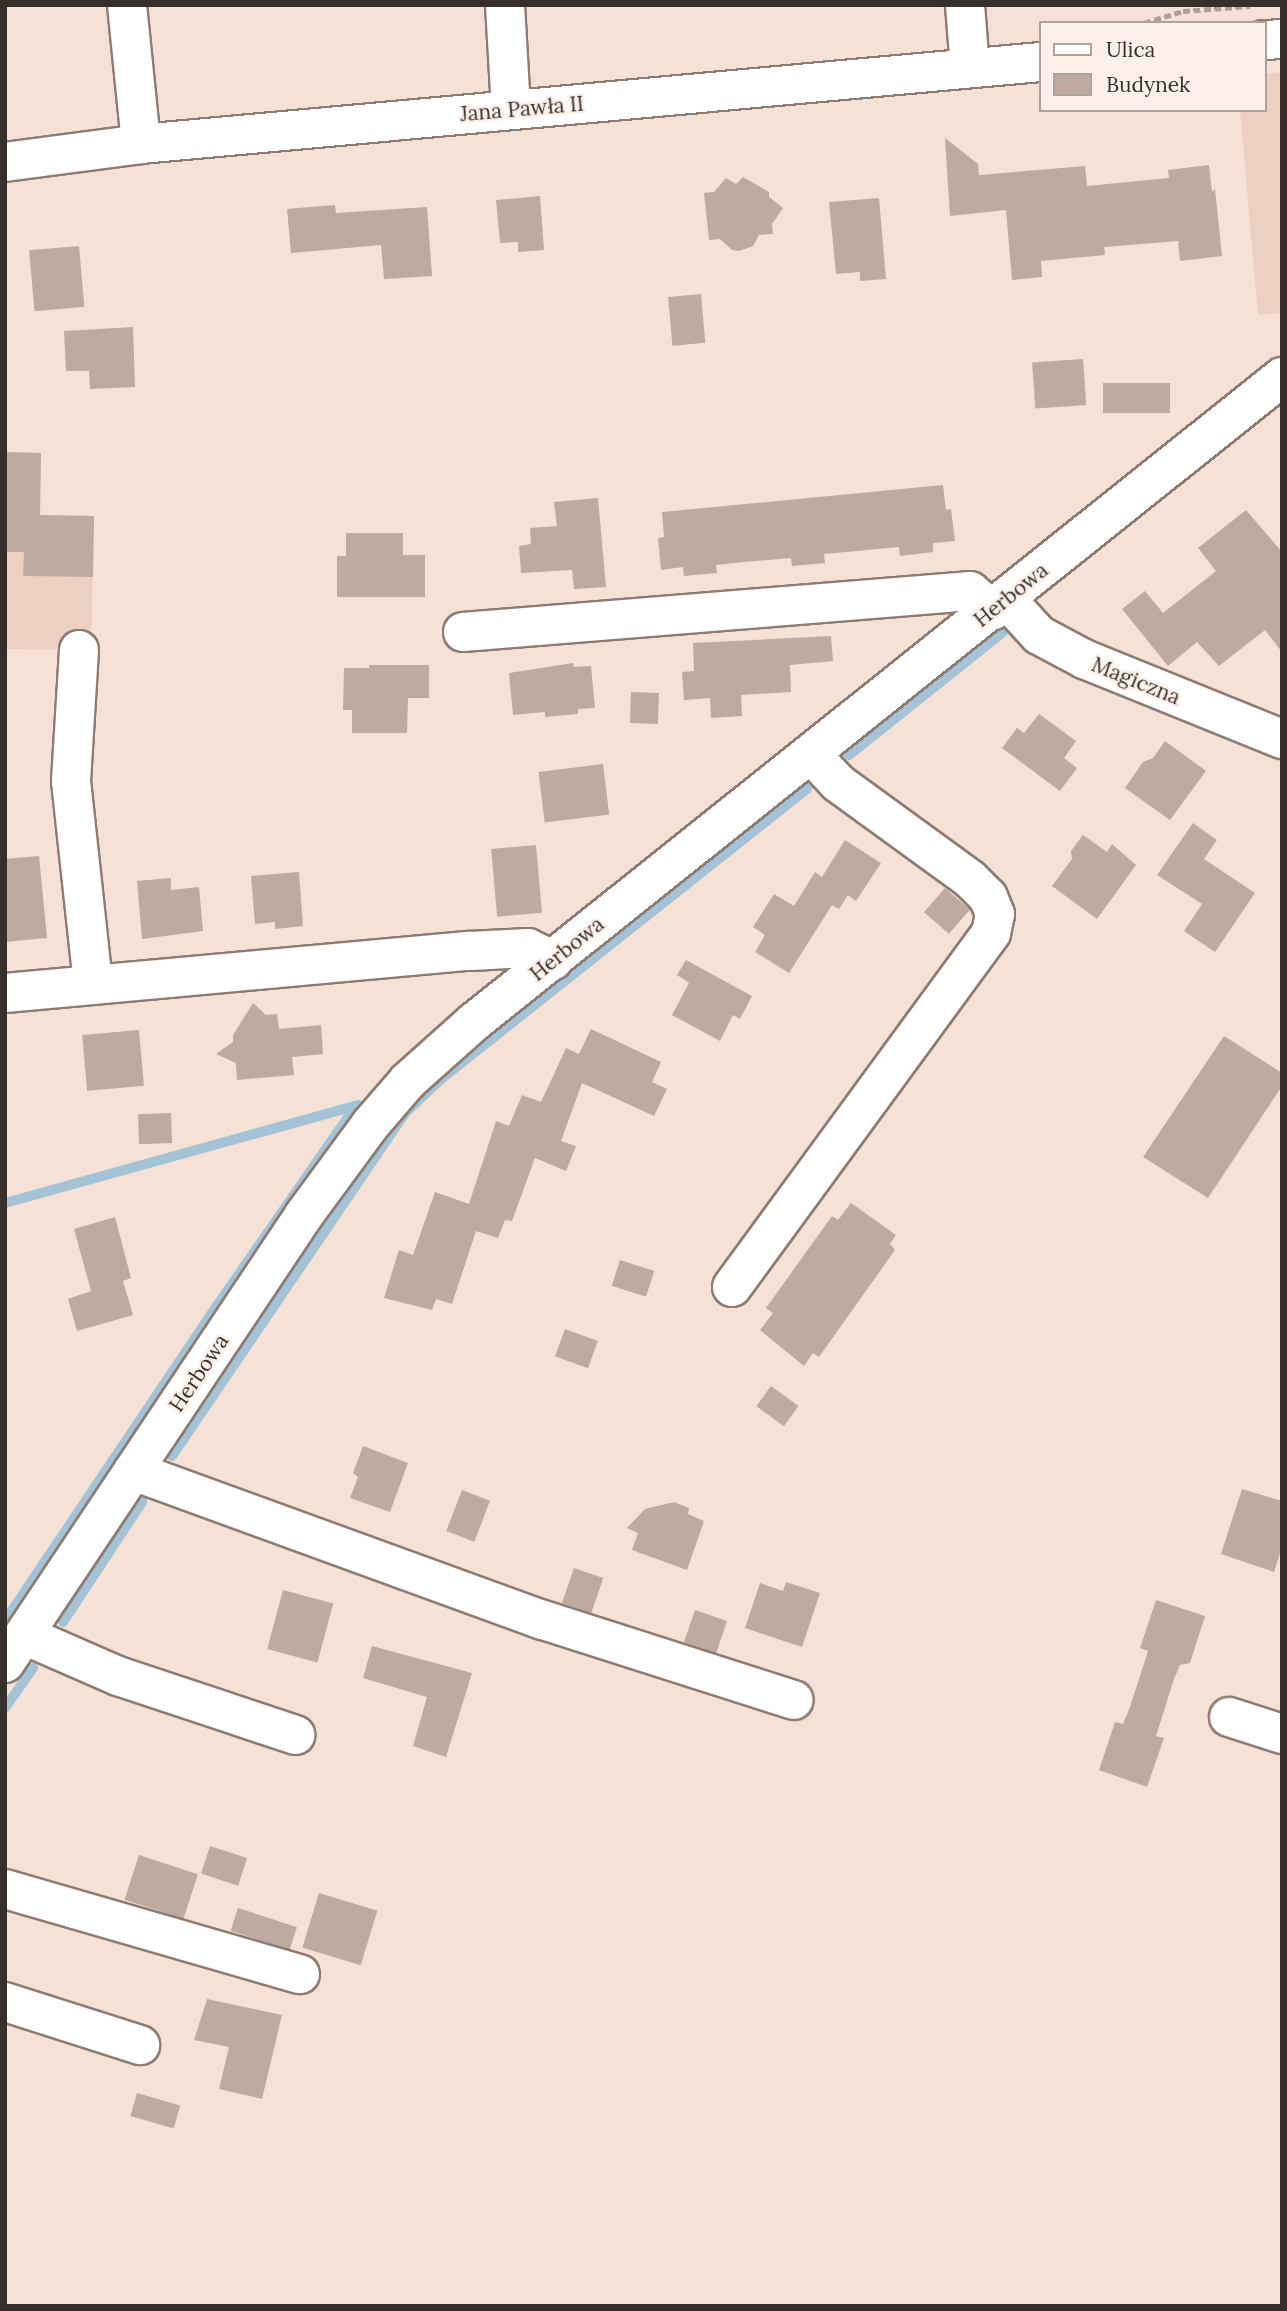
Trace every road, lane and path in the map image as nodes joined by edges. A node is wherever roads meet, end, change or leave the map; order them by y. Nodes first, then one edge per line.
1 (127, 5) edge
2 (505, 5) edge
3 (965, 5) edge
4 (1258, 6) edge
5 (1150, 21) edge
6 (1038, 62) edge
7 (970, 68) junction
8 (511, 109) junction
9 (141, 144) junction
10 (5, 162) edge
11 (1282, 377) edge
12 (1000, 604) junction
13 (463, 632) dead end
14 (79, 650) dead end
15 (1282, 739) edge
16 (811, 754) junction
17 (553, 960) junction
18 (93, 985) junction
19 (5, 993) edge
20 (732, 1287) dead end
21 (133, 1471) junction
22 (15, 1649) edge
23 (794, 1700) dead end
24 (1229, 1717) dead end
25 (1282, 1734) edge
26 (295, 1735) dead end
27 (5, 1889) edge
28 (300, 1974) dead end
29 (6, 2004) edge
30 (139, 2045) dead end

1 - 9 street
2 - 8 street
3 - 7 street
4 - 5 path
6 - 7 street, Jana Pawła II
7 - 8 street, Jana Pawła II
8 - 9 street, Jana Pawła II
9 - 10 street, Jana Pawła II
11 - 12 street, Herbowa
12 - 13 street, Magiczna
12 - 15 street, Magiczna
12 - 16 street, Herbowa
14 - 18 street
16 - 17 street, Herbowa
16 - 20 street
17 - 18 street
17 - 21 street, Herbowa
18 - 19 street
21 - 22 street, Herbowa
21 - 23 street
22 - 26 street
24 - 25 street
27 - 28 street
29 - 30 street

